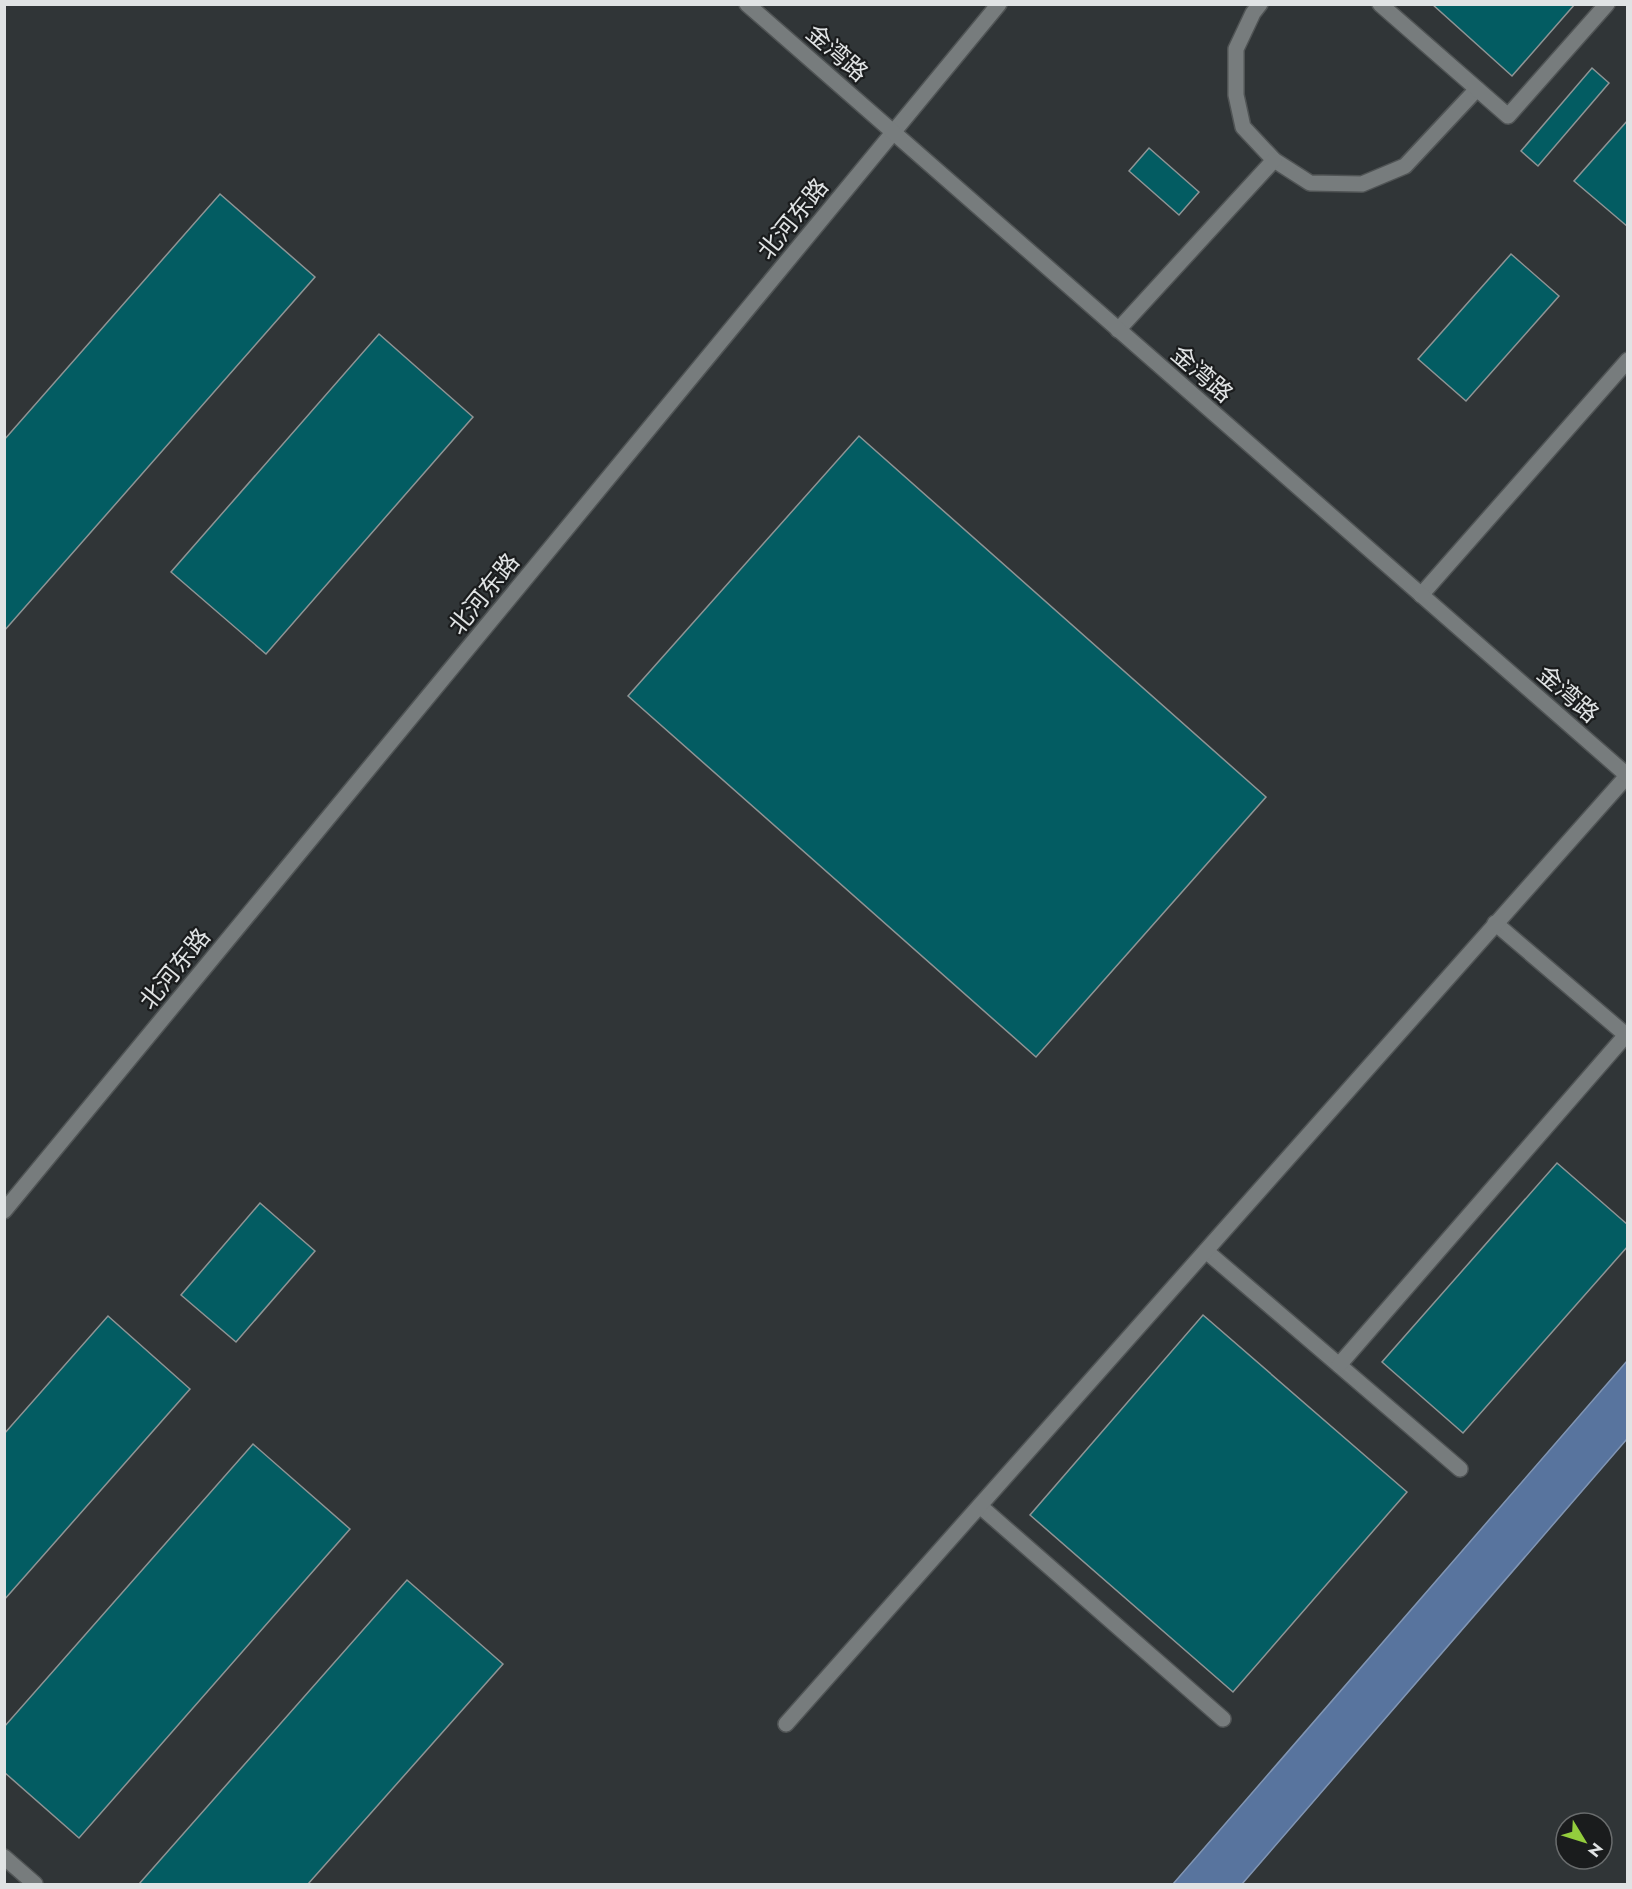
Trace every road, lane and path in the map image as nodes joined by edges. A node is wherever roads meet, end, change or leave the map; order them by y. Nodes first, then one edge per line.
1 (747, 4) edge
2 (999, 4) edge
3 (1260, 4) edge
4 (1380, 4) edge
5 (1607, 4) edge
6 (1477, 89) junction
7 (893, 133) junction
8 (1274, 160) junction
9 (1118, 330) junction
10 (1628, 360) edge
11 (1420, 595) junction
12 (1628, 776) edge
13 (1496, 923) junction
14 (4, 1211) edge
15 (1206, 1251) junction
16 (1339, 1365) junction
17 (1460, 1469) dead end
18 (980, 1506) junction
19 (1223, 1719) dead end
20 (786, 1724) dead end
21 (4, 1857) edge
22 (35, 1884) edge

1 - 7 street, 金湾路
2 - 7 street, 北河东路
3 - 8 street
4 - 6 street
5 - 6 street
6 - 8 street
7 - 9 street, 金湾路
7 - 14 street, 北河东路
8 - 9 street
9 - 11 street, 金湾路
10 - 11 street
11 - 12 street, 金湾路
12 - 13 street
13 - 15 street
13 - 16 street
15 - 16 street
15 - 18 street
16 - 17 street
18 - 19 street
18 - 20 street
21 - 22 street

